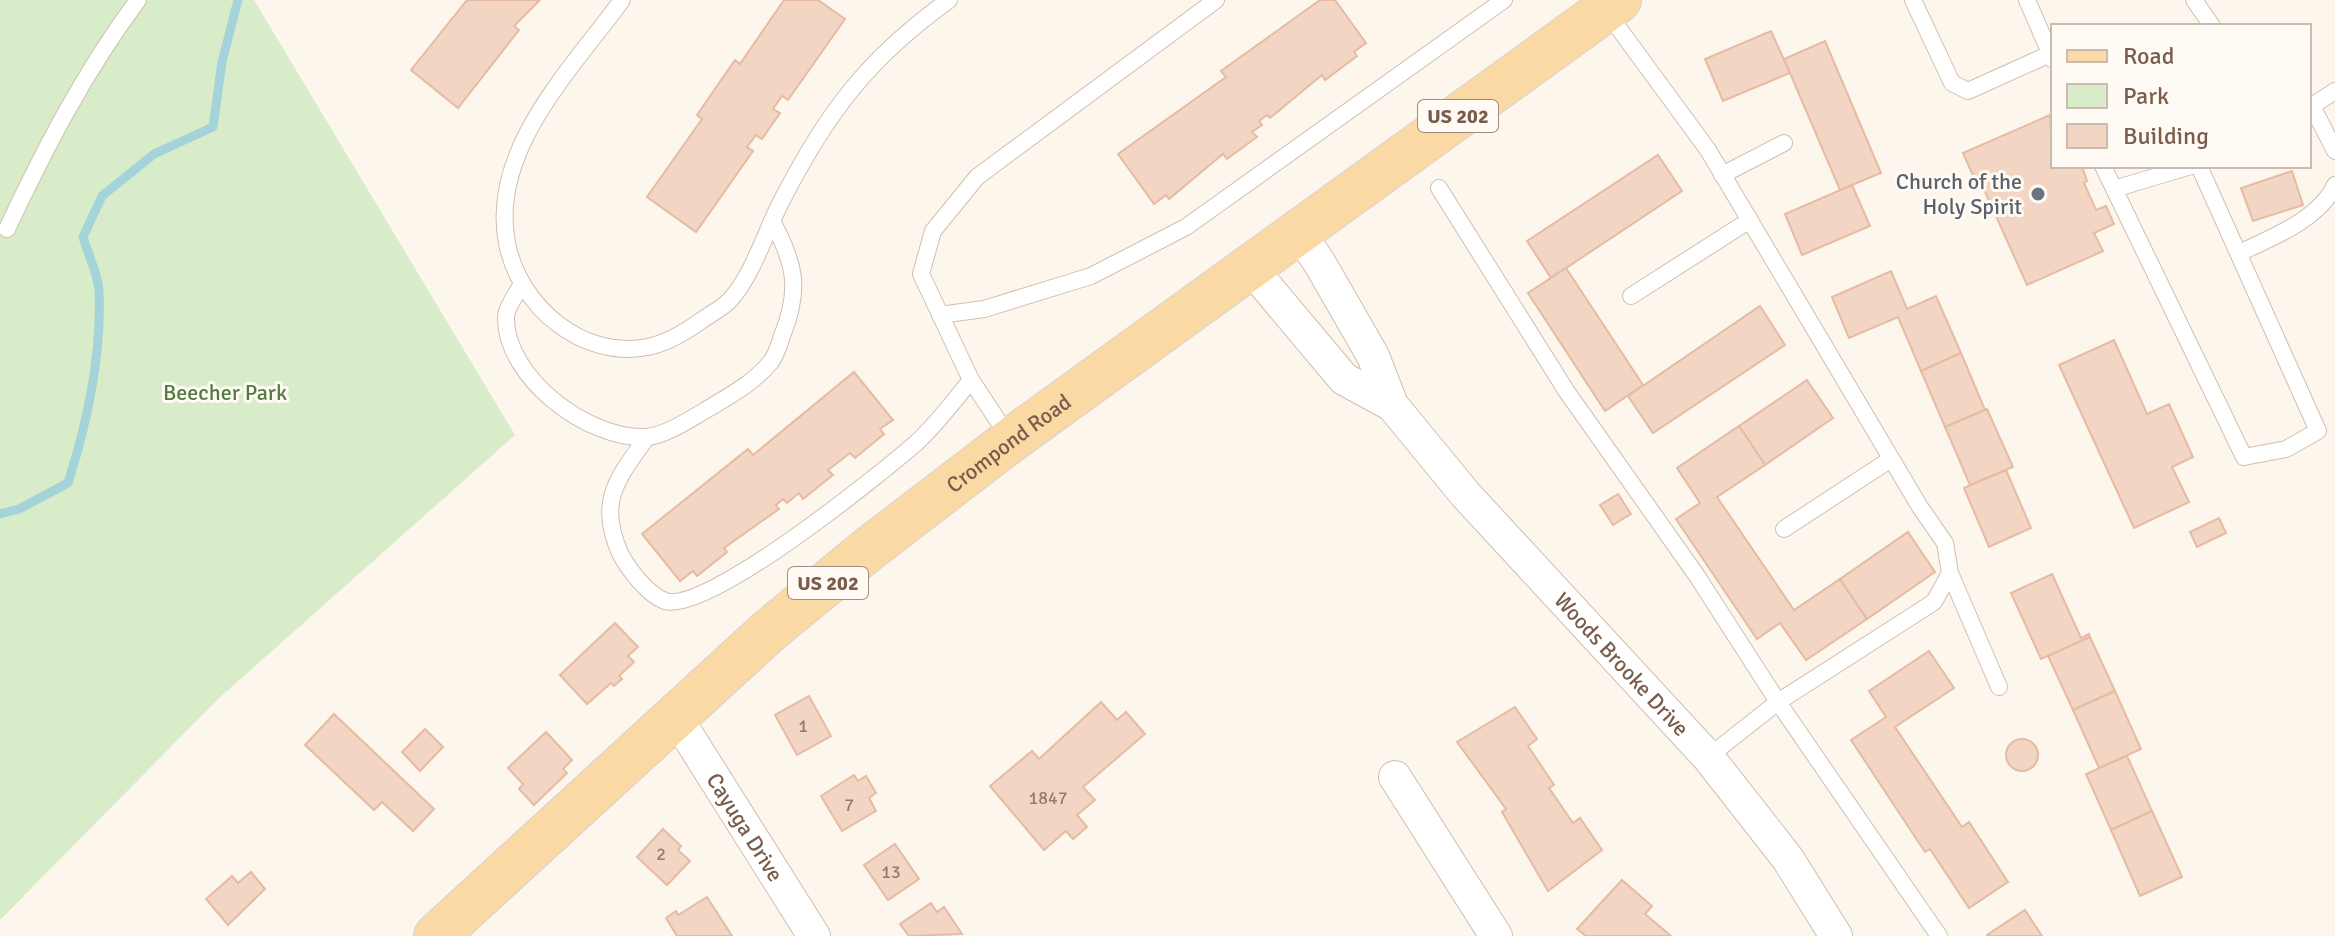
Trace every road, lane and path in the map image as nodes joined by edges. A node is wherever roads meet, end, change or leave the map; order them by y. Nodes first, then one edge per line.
1 (138, 0) edge
2 (622, 0) edge
3 (949, 0) edge
4 (1216, 0) edge
5 (1504, 0) edge
6 (1913, 0) edge
7 (2027, 0) edge
8 (2194, 0) edge
9 (1612, 5) edge
10 (2211, 24) edge
11 (2051, 55) edge
12 (2051, 57) edge
13 (2335, 91) edge
14 (2311, 106) edge
15 (2311, 109) edge
16 (1784, 143) dead end
17 (2335, 151) edge
18 (2104, 168) edge
19 (2184, 168) edge
20 (2200, 168) edge
21 (1722, 175) junction
22 (2335, 185) edge
23 (1439, 188) dead end
24 (2114, 189) junction
25 (1750, 220) junction
26 (772, 221) junction
27 (7, 229) dead end
28 (1298, 232) junction
29 (2239, 253) junction
30 (1250, 267) junction
31 (522, 284) junction
32 (1631, 296) dead end
33 (940, 315) junction
34 (971, 380) junction
35 (1392, 405) junction
36 (647, 437) junction
37 (1011, 440) junction
38 (1891, 459) junction
39 (1784, 529) dead end
40 (1950, 573) junction
41 (1999, 687) dead end
42 (1778, 702) junction
43 (676, 717) junction
44 (1708, 757) junction
45 (1395, 777) dead end
46 (436, 936) edge
47 (814, 936) edge
48 (1496, 936) edge
49 (1836, 936) edge
50 (1939, 936) edge

1 - 27 lane
2 - 31 lane
3 - 26 lane
4 - 33 lane
5 - 33 lane
6 - 12 lane
7 - 11 lane
8 - 10 lane
9 - 21 lane
9 - 28 main road, Crompond Road / US 202
13 - 14 lane
15 - 17 lane
16 - 21 lane
18 - 24 lane
19 - 24 lane
20 - 29 lane
21 - 25 lane
22 - 29 lane
23 - 42 lane
24 - 29 lane
25 - 32 lane
25 - 38 lane
26 - 31 lane
26 - 36 lane
28 - 30 main road, Crompond Road / US 202
28 - 35 street, Woods Brooke Drive
30 - 35 street, Woods Brooke Drive
30 - 37 main road, Crompond Road / US 202
31 - 36 lane
33 - 34 lane
34 - 36 lane
34 - 37 lane
35 - 44 street, Woods Brooke Drive
37 - 43 main road, Crompond Road / US 202
38 - 39 lane
38 - 40 lane
40 - 41 lane
40 - 42 lane
42 - 44 lane
42 - 50 lane
43 - 46 main road, Crompond Road / US 202
43 - 47 street, Cayuga Drive
44 - 49 street, Woods Brooke Drive
45 - 48 street

